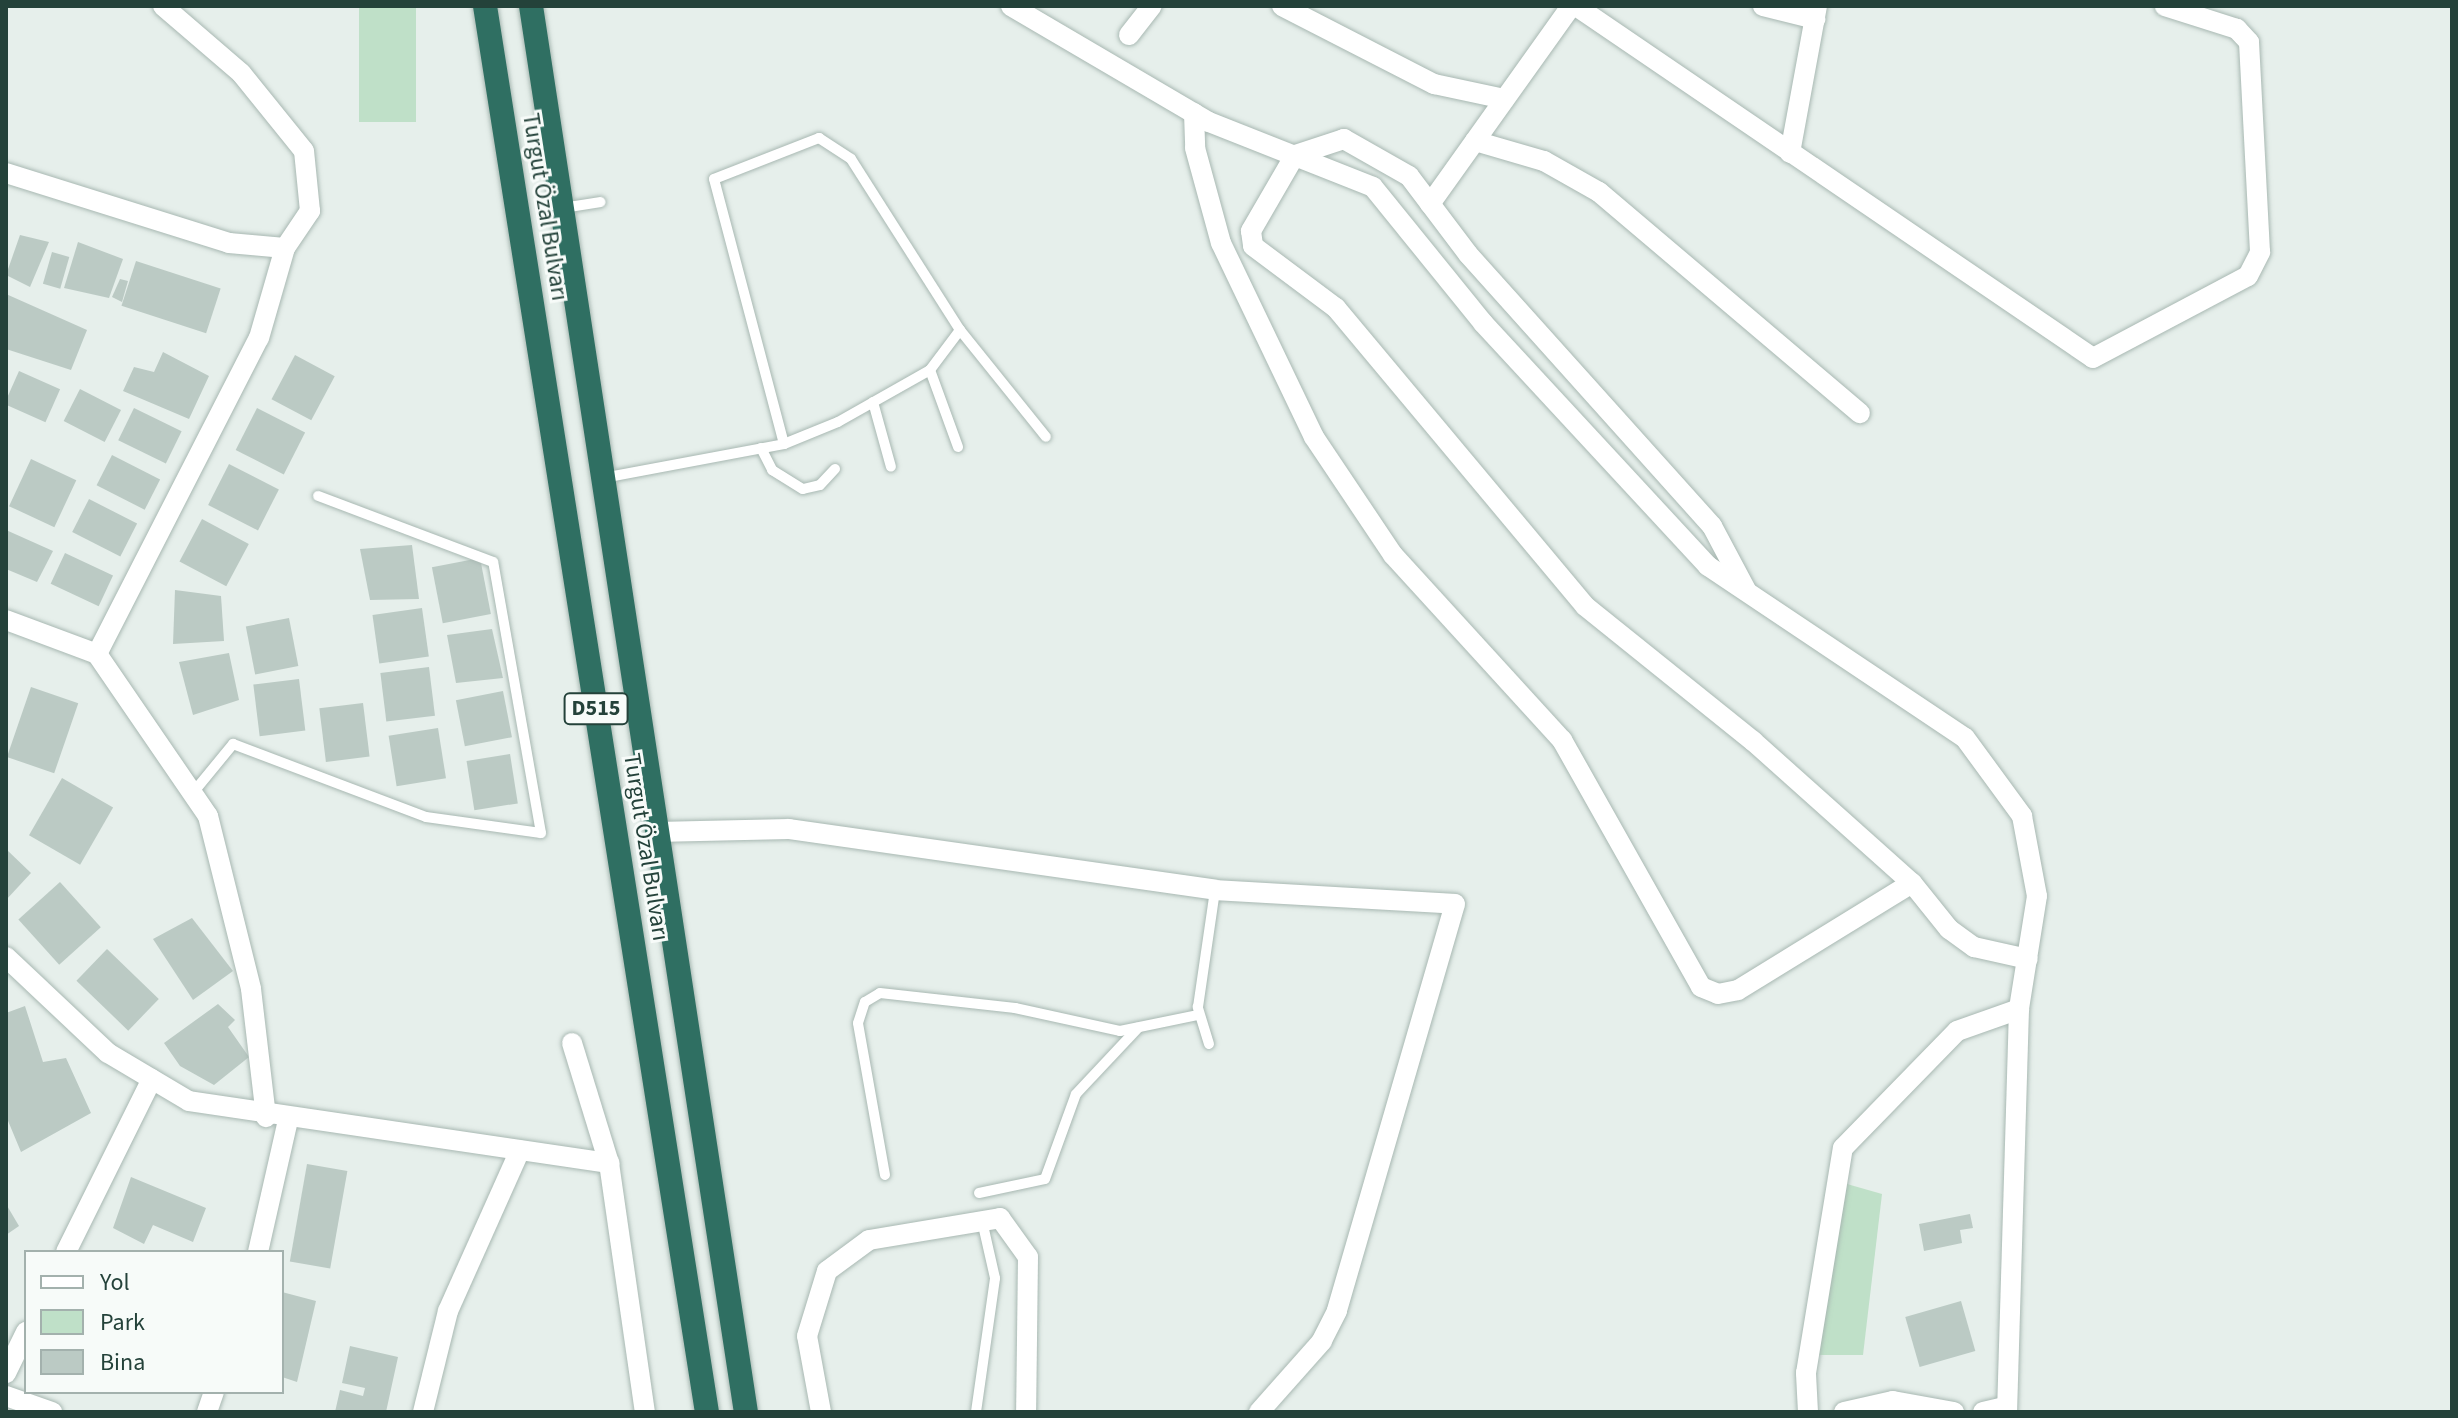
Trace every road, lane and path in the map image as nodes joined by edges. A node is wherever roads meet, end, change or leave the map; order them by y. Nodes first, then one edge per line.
1 (163, 6) edge
2 (485, 6) edge
3 (531, 6) edge
4 (1011, 6) edge
5 (1152, 6) edge
6 (1282, 6) edge
7 (1573, 6) edge
8 (1763, 6) edge
9 (2165, 6) edge
10 (1816, 12) edge
11 (1129, 35) dead end
12 (1504, 99) junction
13 (1194, 113) junction
14 (1475, 141) junction
15 (1790, 153) junction
16 (1295, 155) junction
17 (6, 173) edge
18 (601, 202) dead end
19 (1430, 204) junction
20 (559, 208) junction
21 (285, 248) junction
22 (960, 330) junction
23 (930, 370) junction
24 (873, 402) junction
25 (1860, 413) dead end
26 (1046, 437) dead end
27 (784, 444) junction
28 (958, 447) dead end
29 (761, 448) junction
30 (891, 467) dead end
31 (835, 469) dead end
32 (600, 479) junction
33 (318, 496) dead end
34 (1751, 601) junction
35 (6, 620) edge
36 (97, 654) junction
37 (192, 794) junction
38 (656, 832) junction
39 (1912, 883) junction
40 (1215, 890) junction
41 (6, 957) edge
42 (2028, 959) junction
43 (2019, 1009) junction
44 (1198, 1015) junction
45 (1138, 1028) junction
46 (572, 1043) dead end
47 (1209, 1044) dead end
48 (152, 1079) junction
49 (266, 1117) junction
50 (288, 1120) junction
51 (520, 1150) junction
52 (609, 1163) junction
53 (885, 1175) dead end
54 (979, 1193) dead end
55 (982, 1219) junction
56 (67, 1250) edge
57 (258, 1250) edge
58 (24, 1336) edge
59 (6, 1373) edge
60 (6, 1396) edge
61 (2006, 1409) edge
62 (52, 1412) edge
63 (423, 1412) edge
64 (645, 1412) edge
65 (707, 1412) edge
66 (746, 1412) edge
67 (821, 1412) edge
68 (976, 1412) edge
69 (1026, 1412) edge
70 (1259, 1412) edge
71 (1808, 1412) edge
72 (1844, 1412) edge
73 (1954, 1412) edge
74 (1983, 1412) edge

1 - 21 street
2 - 65 highway, Turgut Özal Bulvarı / D515
3 - 20 highway, Turgut Özal Bulvarı / D515
4 - 13 street
5 - 11 street
6 - 12 street
7 - 12 street
7 - 15 street
8 - 10 street
9 - 15 street
10 - 15 street
12 - 14 street
13 - 16 street
13 - 39 street
14 - 19 street
14 - 25 street
16 - 19 street
16 - 34 street
16 - 39 street
17 - 21 street
18 - 20 lane
19 - 34 street
20 - 32 highway, Turgut Özal Bulvarı / D515
21 - 36 street
22 - 23 lane
22 - 26 lane
22 - 27 lane
23 - 24 lane
23 - 28 lane
24 - 27 lane
24 - 30 lane
27 - 29 lane
29 - 31 lane
29 - 32 lane
32 - 38 highway, Turgut Özal Bulvarı / D515
33 - 37 lane
34 - 42 street
35 - 36 street
36 - 37 street
37 - 49 street
38 - 40 street
38 - 66 highway, Turgut Özal Bulvarı / D515
39 - 42 street
40 - 44 lane
40 - 70 street
41 - 48 street
42 - 43 street
43 - 61 street
43 - 71 street
44 - 45 lane
44 - 47 lane
45 - 53 lane
45 - 54 lane
46 - 52 street
48 - 49 street
48 - 56 street
49 - 50 street
50 - 51 street
50 - 57 street
51 - 52 street
51 - 63 street
52 - 64 street
55 - 67 street
55 - 68 lane
55 - 69 street
58 - 59 street
60 - 62 street
61 - 74 street
72 - 73 street

